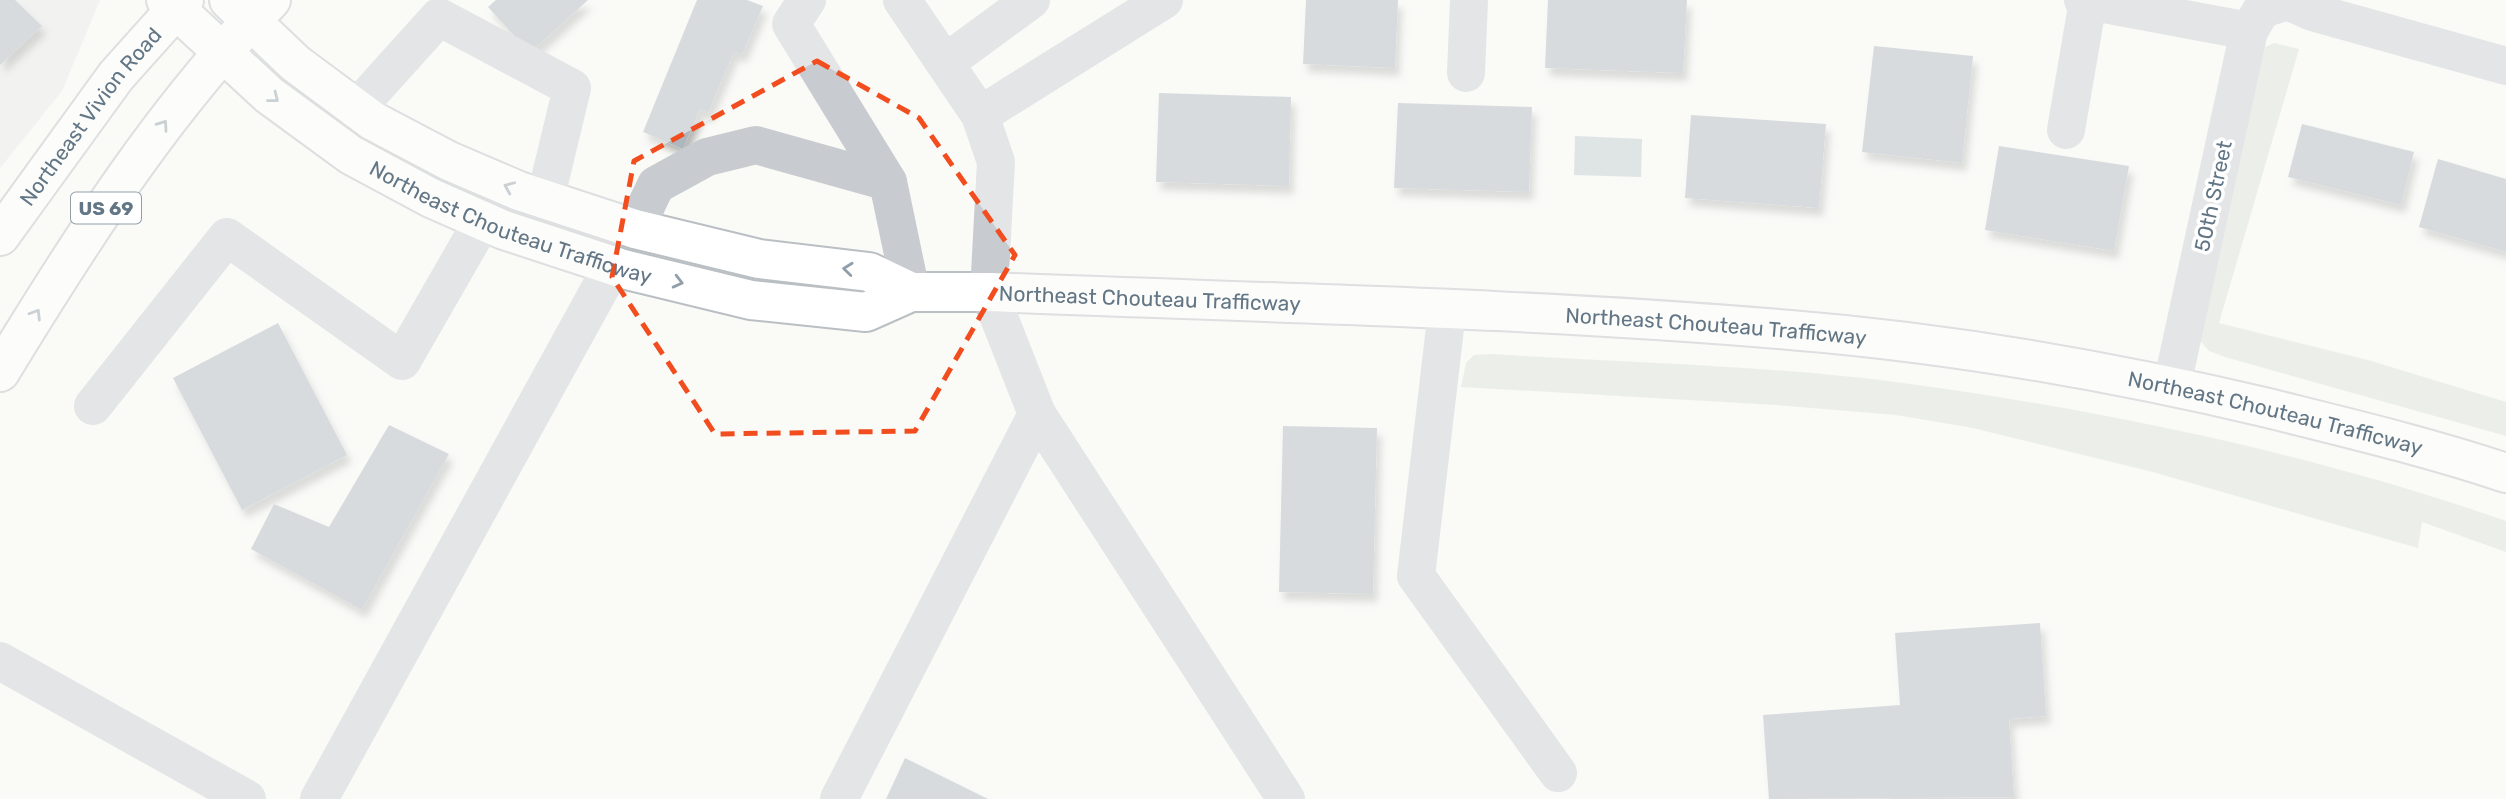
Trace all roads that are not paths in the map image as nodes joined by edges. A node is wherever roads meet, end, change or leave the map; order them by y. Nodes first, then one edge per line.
1 (807, 0) edge
2 (902, 0) edge
3 (1031, 0) edge
4 (1164, 0) edge
5 (1469, 0) edge
6 (2083, 0) edge
7 (2088, 1) edge
8 (175, 3) edge
9 (251, 7) edge
10 (436, 8) edge
11 (2256, 20) junction
12 (223, 53) junction
13 (945, 63) junction
14 (2506, 66) edge
15 (1466, 73) dead end
16 (356, 109) junction
17 (980, 115) junction
18 (2066, 130) dead end
19 (888, 182) junction
20 (545, 200) junction
21 (483, 220) junction
22 (635, 229) junction
23 (0, 236) edge
24 (613, 265) junction
25 (911, 292) junction
26 (989, 292) junction
27 (1447, 311) junction
28 (0, 372) edge
29 (2172, 385) junction
30 (93, 407) dead end
31 (1037, 414) junction
32 (2506, 473) edge
33 (0, 661) edge
34 (1558, 773) dead end
35 (247, 799) edge
36 (319, 799) edge
37 (839, 799) edge
38 (1286, 799) edge

1 - 19 street
2 - 13 street
3 - 13 street
4 - 17 street
5 - 15 street
6 - 7 street
7 - 11 street
7 - 18 street
8 - 12 main road, Northeast Chouteau Trafficway
8 - 23 main road, Northeast Vivion Road
9 - 12 main road, US 69
9 - 16 main road, Northeast Chouteau Trafficway
10 - 16 street
10 - 20 street
11 - 14 street
11 - 29 street, 50th Street
12 -> 21 main road, Northeast Chouteau Trafficway
28 -> 12 main road, US 69
13 - 17 street
20 -> 16 main road, Northeast Chouteau Trafficway
17 - 26 street
19 - 22 street
19 - 25 street
20 - 22 main road, Northeast Chouteau Trafficway
21 - 24 main road, Northeast Chouteau Trafficway
21 - 30 street
25 -> 22 main road, Northeast Chouteau Trafficway
24 -> 25 main road, Northeast Chouteau Trafficway
24 - 36 street
25 - 26 main road, Northeast Chouteau Trafficway
26 - 27 main road, Northeast Chouteau Trafficway
26 - 31 street
27 - 29 main road, Northeast Chouteau Trafficway
27 - 34 street
29 - 32 main road, Northeast Chouteau Trafficway
31 - 37 street
31 - 38 street
33 - 35 street

